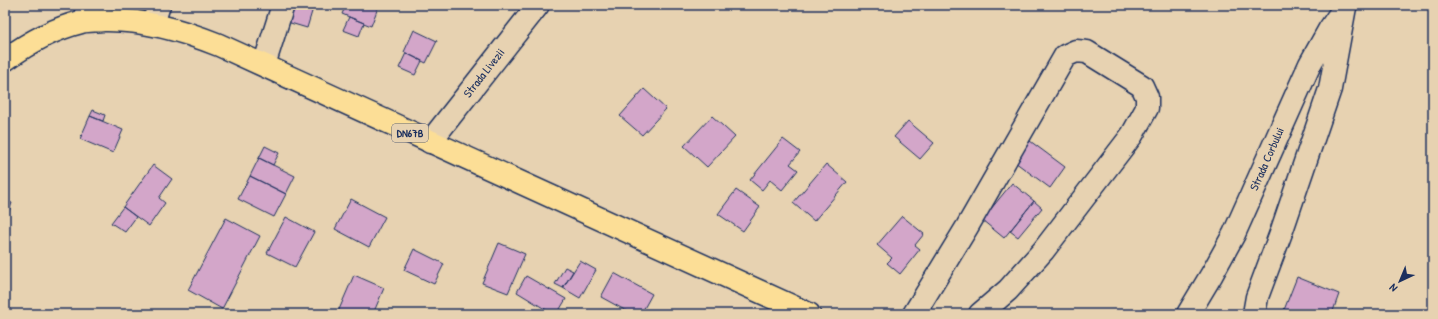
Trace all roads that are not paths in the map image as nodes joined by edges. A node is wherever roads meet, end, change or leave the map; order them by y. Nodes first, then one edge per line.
1 (283, 5) edge
2 (1346, 6) edge
3 (530, 7) edge
4 (86, 13) edge
5 (156, 15) edge
6 (5, 60) edge
7 (264, 65) junction
8 (430, 142) junction
9 (809, 314) edge
10 (914, 314) edge
11 (980, 314) edge
12 (1188, 314) edge
13 (1254, 314) edge

1 - 7 street
2 - 12 street, Strada Corbului
2 - 13 street
3 - 8 street, Strada Livezii
4 - 5 main road, DN67B
4 - 6 main road, DN67B
5 - 7 main road, DN67B
7 - 8 main road, DN67B
8 - 9 main road, DN67B
10 - 11 street

